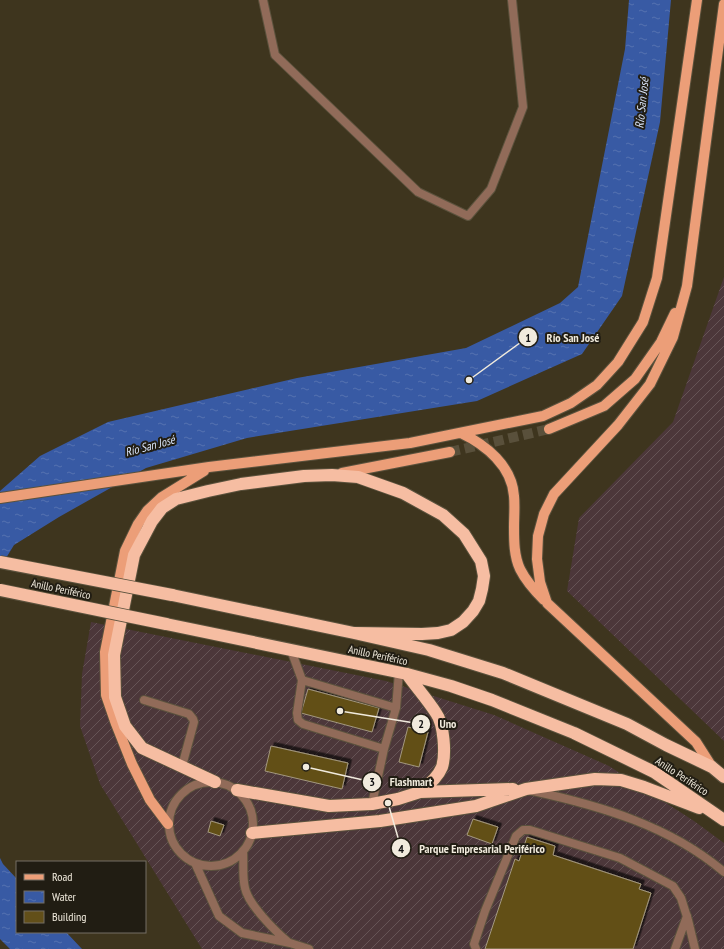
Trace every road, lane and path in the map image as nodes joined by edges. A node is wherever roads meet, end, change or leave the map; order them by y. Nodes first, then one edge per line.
1 (263, 0) edge
2 (512, 0) edge
3 (697, 0) edge
4 (724, 4) edge
5 (687, 286) junction
6 (549, 430) tunnel mouth
7 (461, 433) junction
8 (450, 452) tunnel mouth
9 (209, 468) junction
10 (332, 475) junction
11 (0, 498) edge
12 (0, 562) edge
13 (0, 590) edge
14 (547, 603) junction
15 (354, 633) junction
16 (291, 650) junction
17 (403, 673) junction
18 (302, 680) junction
19 (144, 700) dead end
20 (396, 708) junction
21 (384, 749) junction
22 (182, 766) junction
23 (720, 771) edge
24 (215, 782) junction
25 (526, 789) junction
26 (237, 790) junction
27 (420, 792) junction
28 (372, 804) junction
29 (721, 818) edge
30 (168, 824) junction
31 (252, 833) junction
32 (243, 851) junction
33 (194, 863) junction
34 (724, 872) edge
35 (687, 916) junction
36 (290, 943) junction
37 (309, 949) edge
38 (476, 949) edge
39 (675, 949) edge
40 (695, 949) edge

1 - 2 lane
3 - 7 main road
4 - 5 main road
5 - 6 main road
5 - 14 main road
7 - 9 main road
7 - 14 main road
8 - 10 main road
9 - 11 main road
9 - 30 main road
10 - 15 highway
10 - 22 highway
12 - 15 highway, Anillo Periférico, bridge
13 - 16 highway, Anillo Periférico, bridge
14 - 23 main road
15 - 23 highway, Anillo Periférico
16 - 17 highway, Anillo Periférico
16 - 18 lane
17 - 20 lane
17 - 27 highway
17 - 29 highway, Anillo Periférico
18 - 20 lane
18 - 21 lane
19 - 22 lane
20 - 21 lane
21 - 28 lane
22 - 24 highway
24 - 26 lane
24 - 30 lane
25 - 27 highway
25 - 29 highway
25 - 31 highway
25 - 34 lane
26 - 28 highway
26 - 31 lane
27 - 28 highway
30 - 33 lane
31 - 32 lane
32 - 33 lane
32 - 36 lane
33 - 36 lane
35 - 38 lane
35 - 39 lane
35 - 40 lane
36 - 37 lane

